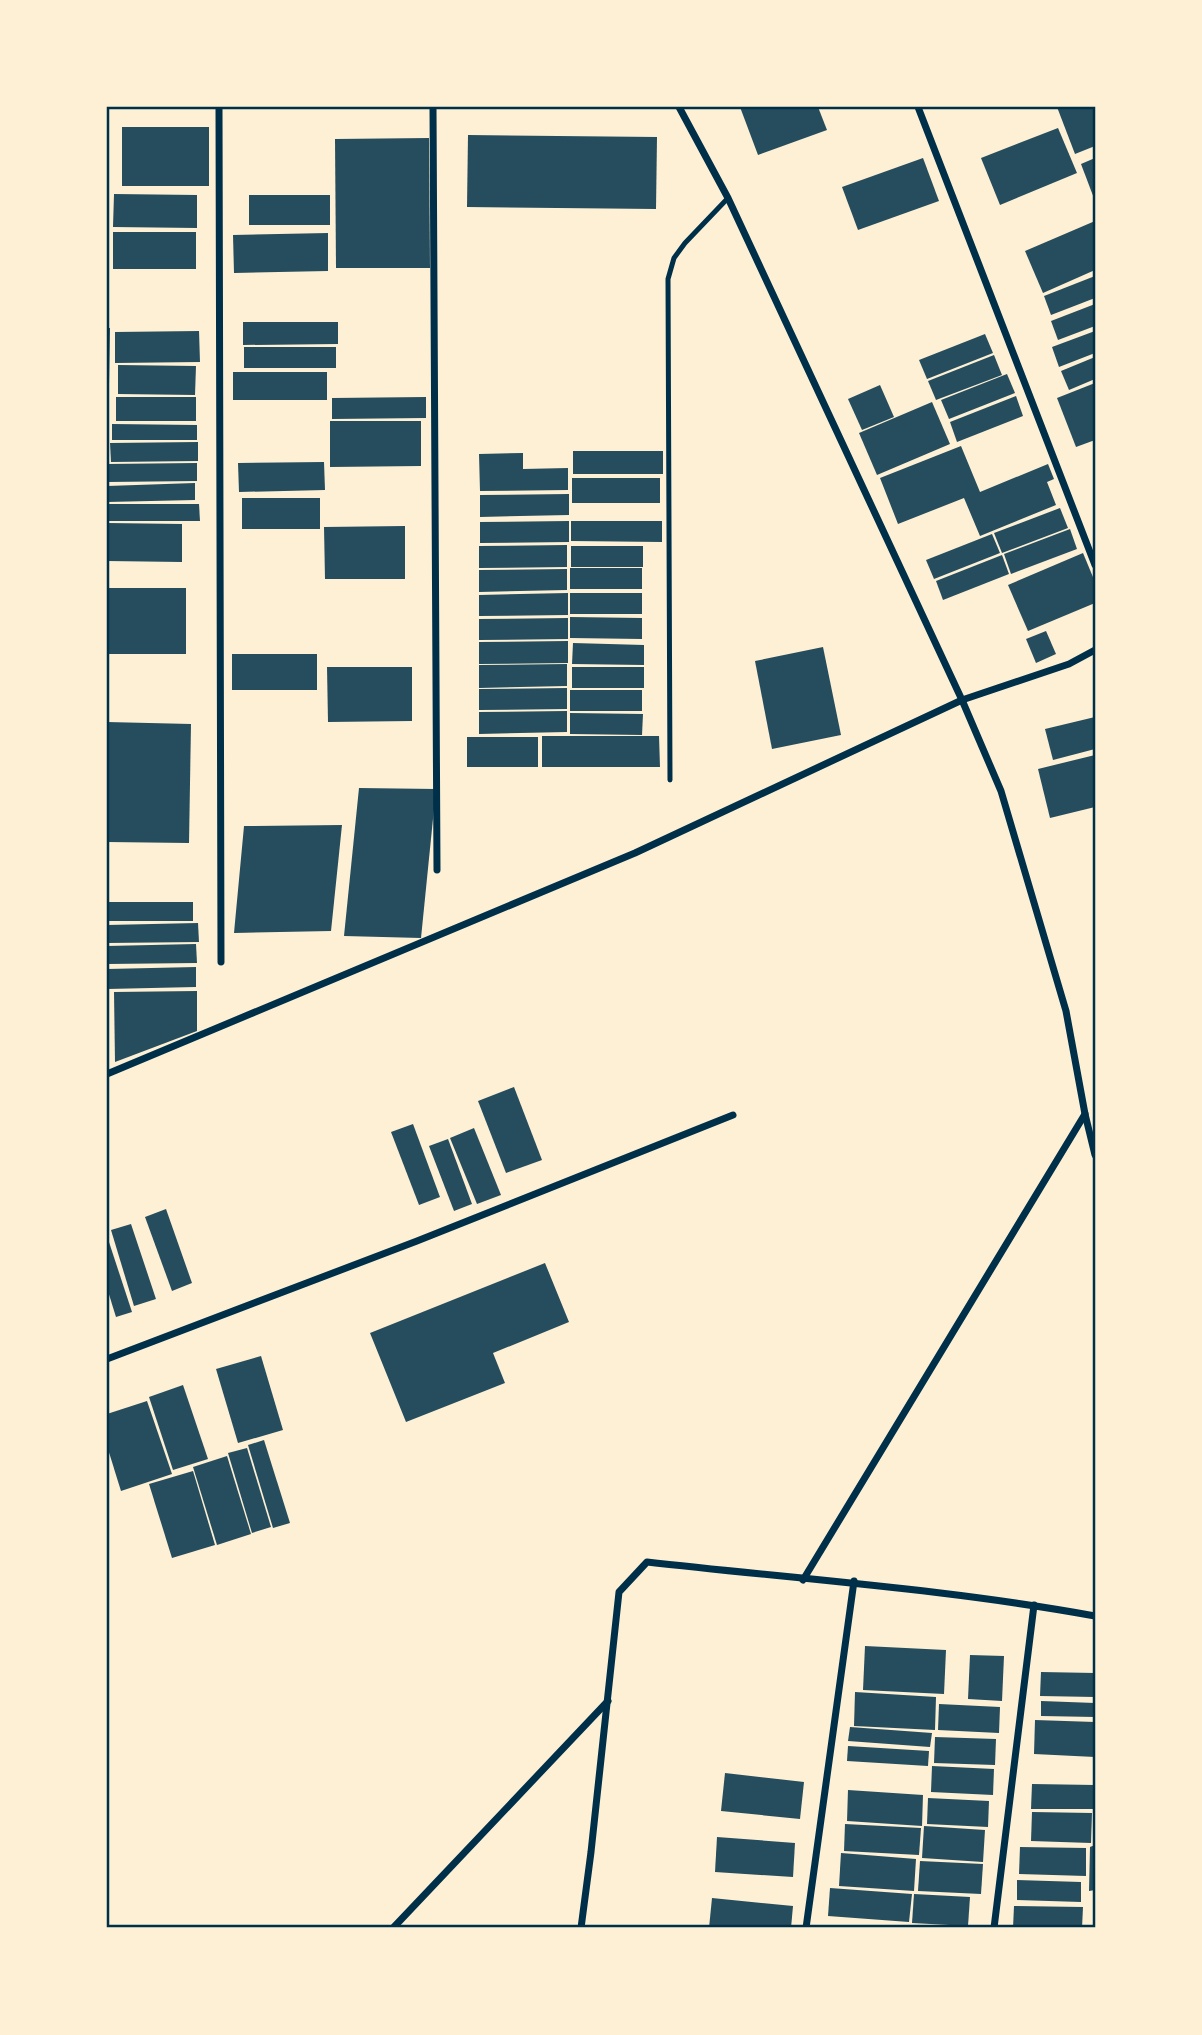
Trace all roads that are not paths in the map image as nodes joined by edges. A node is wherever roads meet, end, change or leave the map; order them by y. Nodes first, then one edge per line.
1 (219, 107) edge
2 (433, 107) edge
3 (680, 107) edge
4 (918, 107) edge
5 (728, 198) junction
6 (1095, 565) edge
7 (1095, 650) edge
8 (962, 700) junction
9 (670, 780) dead end
10 (437, 870) dead end
11 (221, 962) dead end
12 (107, 1074) edge
13 (1085, 1114) junction
14 (733, 1115) dead end
15 (1095, 1155) edge
16 (107, 1359) edge
17 (803, 1580) junction
18 (854, 1581) junction
19 (1034, 1605) junction
20 (1095, 1616) edge
21 (608, 1701) junction
22 (393, 1928) edge
23 (581, 1928) edge
24 (806, 1928) edge
25 (994, 1928) edge

1 - 11 street
2 - 10 street
3 - 5 street
4 - 6 street
5 - 8 street
5 - 9 lane
7 - 8 street
8 - 12 street
8 - 13 street
13 - 15 street
13 - 17 street
14 - 16 street
17 - 18 street
17 - 21 street
18 - 19 street
18 - 24 street
19 - 20 street
19 - 25 street
21 - 22 street
21 - 23 street

